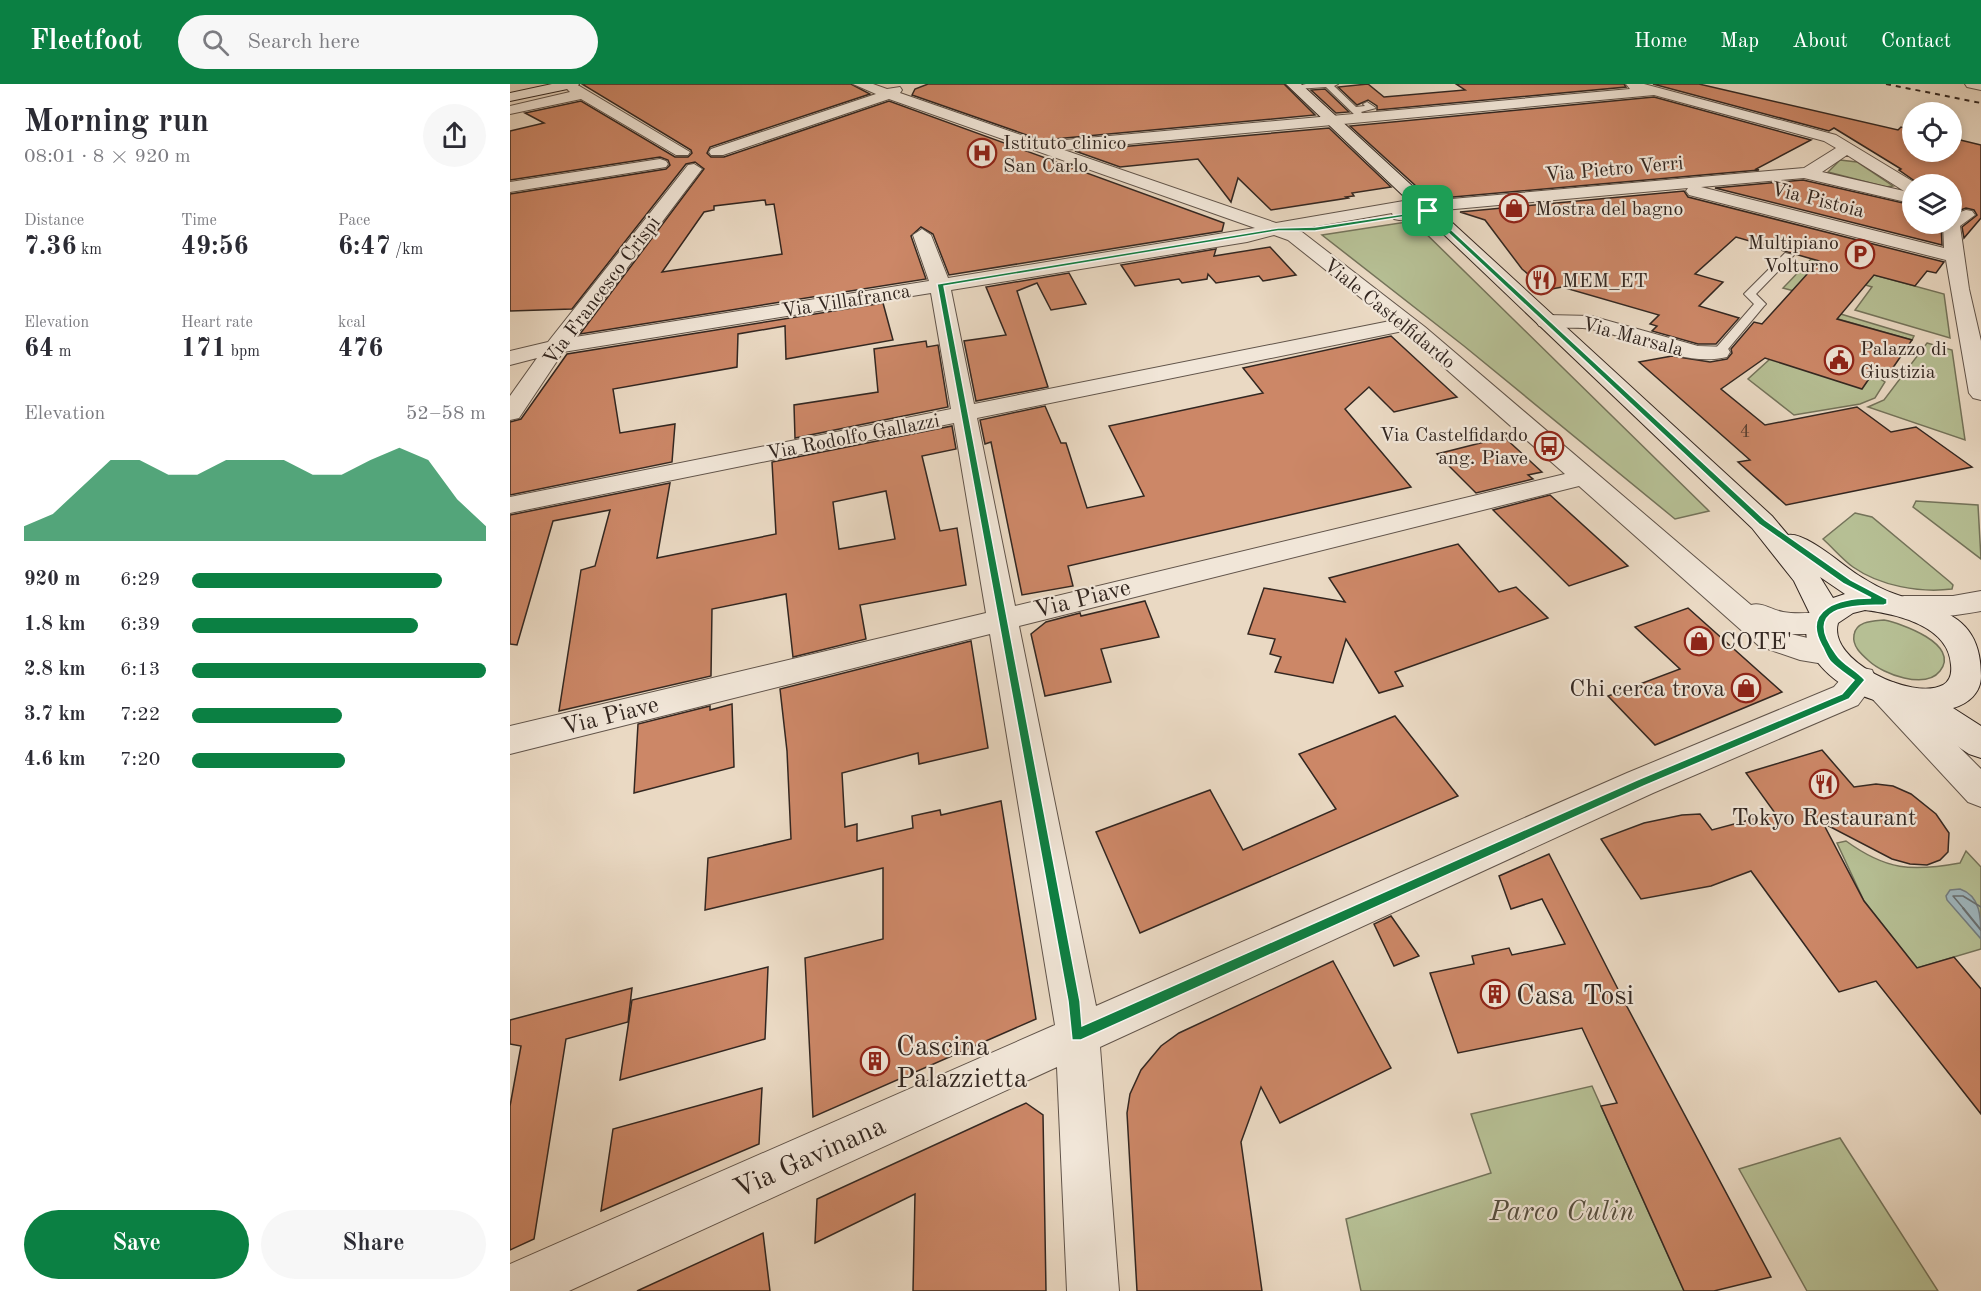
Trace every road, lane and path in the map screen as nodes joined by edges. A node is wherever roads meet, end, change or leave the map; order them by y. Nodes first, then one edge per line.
1 (860, 84) edge
2 (1334, 84) edge
3 (1628, 84) edge
4 (1972, 84) edge
5 (1328, 85) edge
6 (909, 86) dead end
7 (1295, 86) edge
8 (1981, 86) edge
9 (574, 87) edge
10 (1653, 90) junction
11 (887, 93) junction
12 (510, 97) edge
13 (510, 110) edge
14 (1361, 110) junction
15 (1332, 120) junction
16 (1045, 148) junction
17 (1847, 148) junction
18 (682, 152) junction
19 (717, 152) junction
20 (660, 164) junction
21 (694, 169) junction
22 (1804, 173) junction
23 (1902, 183) edge
24 (1670, 185) junction
25 (510, 187) edge
26 (1902, 196) edge
27 (1424, 207) junction
28 (1966, 215) edge
29 (1278, 229) junction
30 (922, 235) dead end
31 (1789, 255) dead end
32 (1955, 257) junction
33 (940, 284) junction
34 (1972, 318) edge
35 (1547, 321) junction
36 (1407, 324) junction
37 (556, 346) junction
38 (1719, 352) joint
39 (510, 358) edge
40 (510, 365) edge
41 (538, 372) junction
42 (1981, 393) edge
43 (510, 413) edge
44 (964, 413) junction
45 (1585, 477) junction
46 (510, 505) edge
47 (1762, 522) junction
48 (1725, 597) junction
49 (1981, 601) edge
50 (1894, 604) junction
51 (1001, 618) junction
52 (1823, 618) junction
53 (1830, 654) junction
54 (1978, 673) edge
55 (1885, 690) junction
56 (510, 740) edge
57 (1981, 744) edge
58 (1981, 792) edge
59 (1076, 1035) junction
60 (510, 1291) edge
61 (1093, 1291) edge

1 - 11 street, Viale Castelfidardo
2 - 5 lane
3 - 10 street
4 - 8 street
5 - 7 lane
5 - 14 lane
6 - 11 street, Via Francesco Crispi
7 - 15 street
9 - 12 street
9 - 13 street
9 - 18 street
10 - 14 street
10 - 17 street
11 - 16 street, Viale Castelfidardo
11 - 19 street, Via Francesco Crispi
14 - 15 street
15 - 16 street
15 - 27 street
16 - 29 street, Viale Castelfidardo
17 - 22 street
17 - 23 street
18 - 19 street, Via Francesco Crispi
18 - 20 street, Via Francesco Crispi
19 - 21 street, Via Francesco Crispi
20 - 21 street
20 - 25 street
21 - 37 street, Via Francesco Crispi
22 - 24 street, Via Pietro Verri
22 - 26 street
24 - 27 street, Via Pietro Verri
24 - 32 street, Via Pistoia
27 - 29 street, Via Pietro Verri
27 - 35 street
28 - 32 street
29 - 33 street, Via Villafranca
29 - 36 street, Viale Castelfidardo
30 - 33 street
31 - 38 lane
32 - 34 street
33 - 37 street, Via Villafranca
33 - 44 street
34 - 42 street
35 - 38 street, Via Marsala
35 - 47 street
36 - 44 street, Via Rodolfo Gallazzi
36 - 45 street, Viale Castelfidardo
37 - 39 street, Via Villafranca
37 - 41 street, Via Francesco Crispi
40 - 41 street
41 - 43 street, Via Francesco Crispi
44 - 46 street, Via Rodolfo Gallazzi
44 - 51 street
45 - 48 street, Viale Castelfidardo
45 - 51 street, Via Piave
47 - 50 street
47 - 52 street
48 - 52 street, Viale Castelfidardo
48 - 53 street, Viale Castelfidardo
49 - 50 street
50 - 52 street
50 - 54 street
51 - 56 street, Via Piave
51 - 59 street
52 - 53 street
53 - 55 street
54 - 55 street
55 - 57 street
55 - 58 street
55 - 59 street, Via Gavinana
59 - 60 street, Via Gavinana
59 - 61 street

